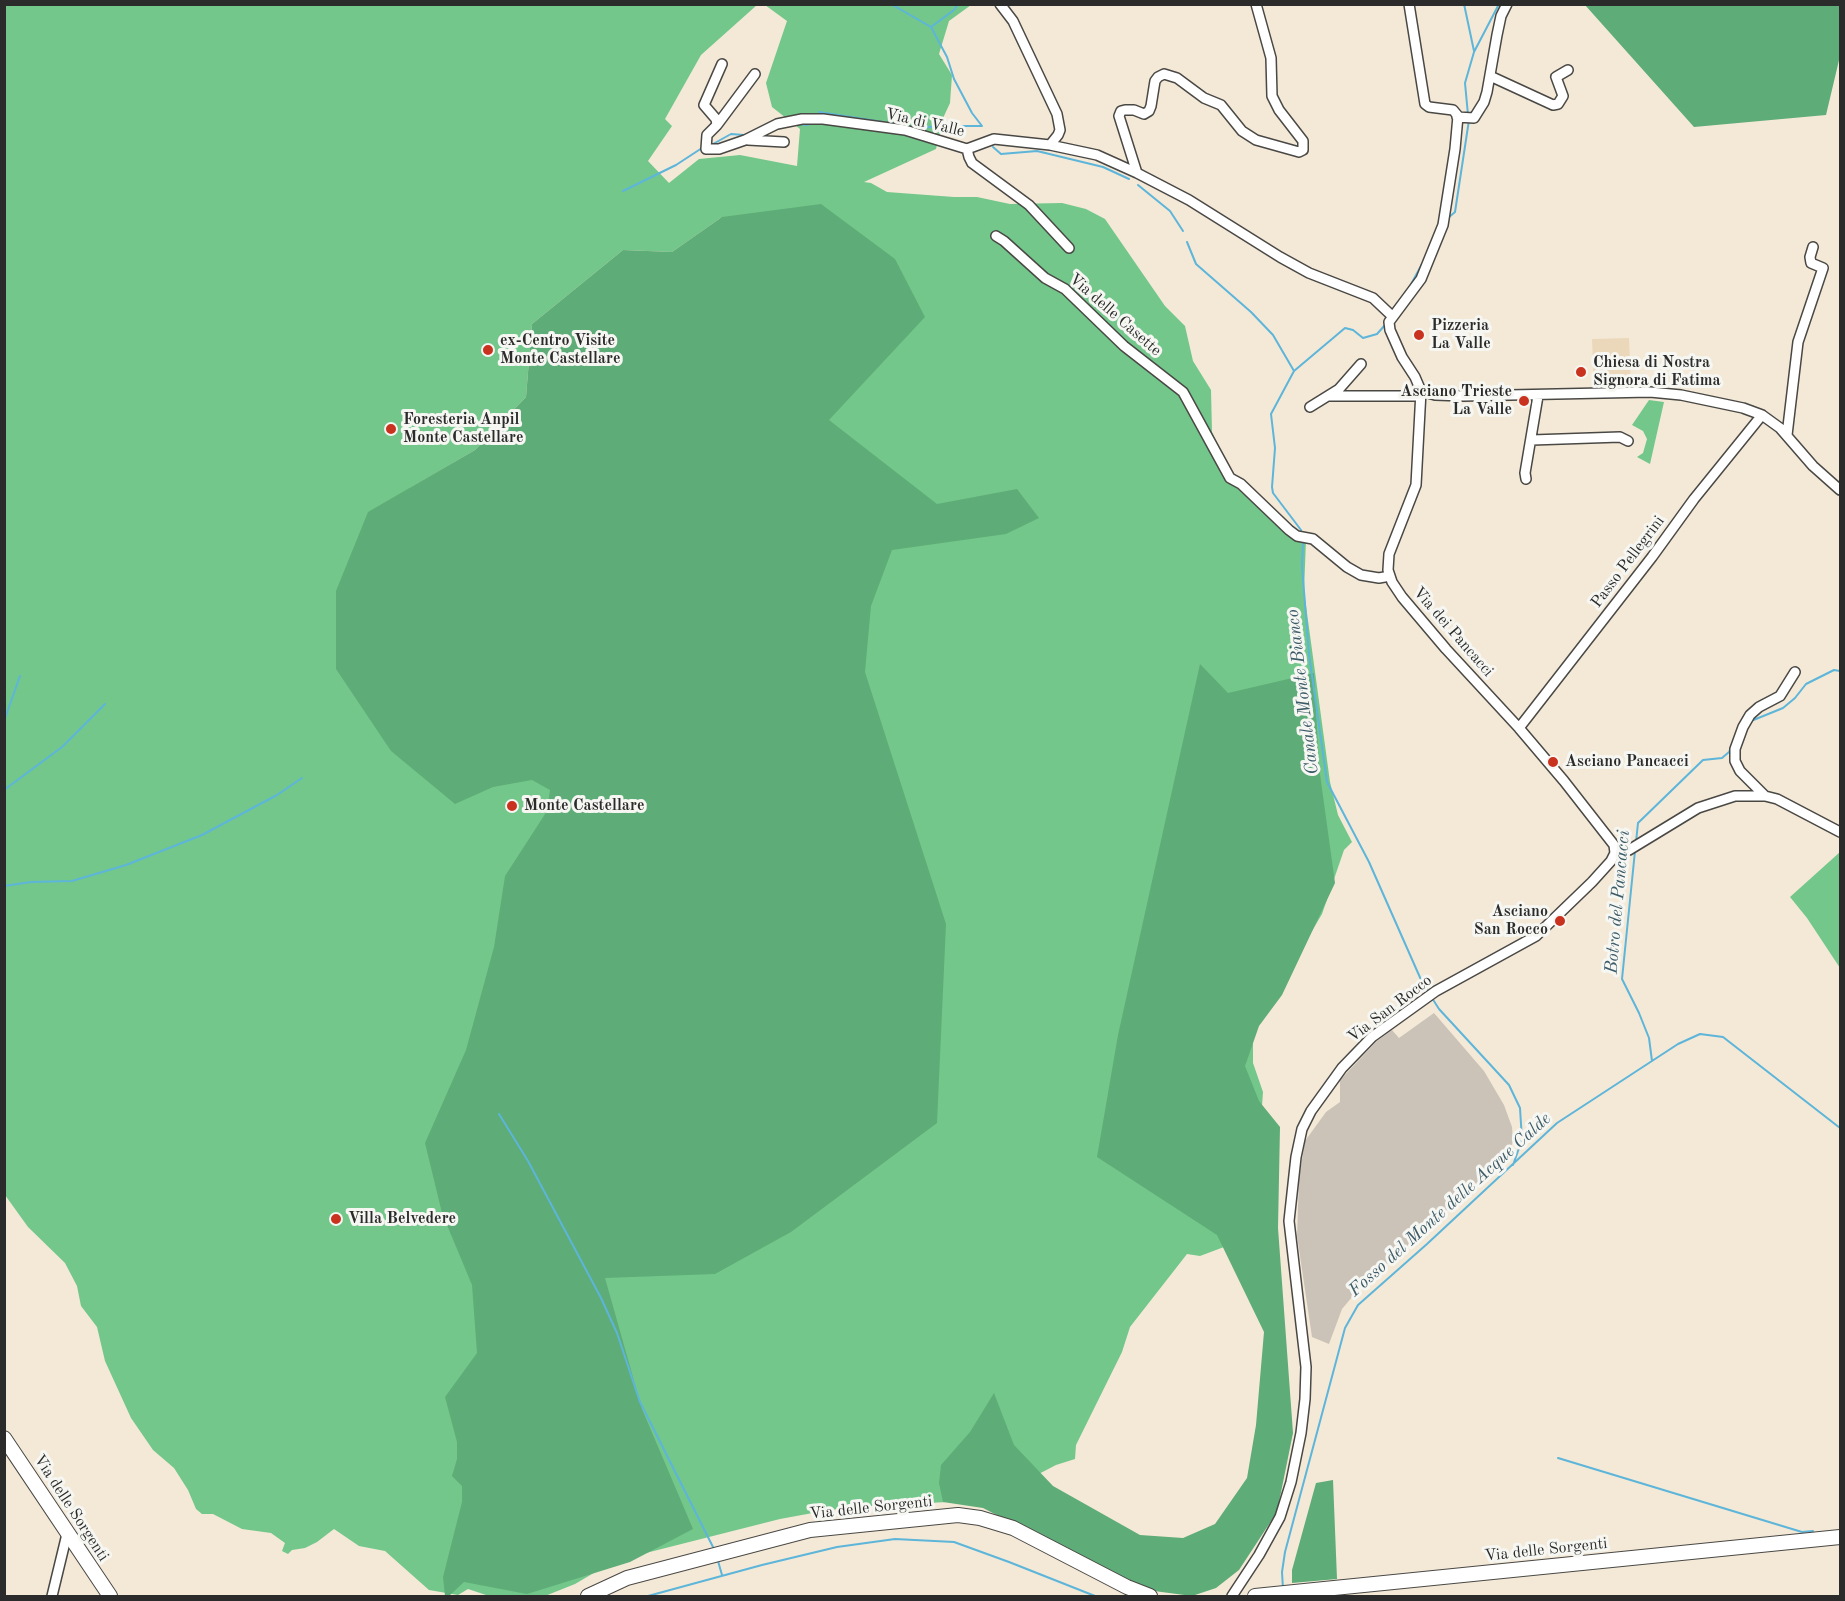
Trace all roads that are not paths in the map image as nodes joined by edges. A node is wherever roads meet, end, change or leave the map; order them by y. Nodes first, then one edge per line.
1 (1000, 4) edge
2 (1256, 4) edge
3 (1409, 4) edge
4 (1507, 4) edge
5 (722, 64) dead end
6 (1568, 69) dead end
7 (755, 74) dead end
8 (1490, 76) junction
9 (1460, 117) junction
10 (717, 125) junction
11 (746, 140) junction
12 (784, 142) dead end
13 (1050, 145) junction
14 (967, 149) junction
15 (1137, 173) junction
16 (996, 236) dead end
17 (1814, 246) dead end
18 (1069, 248) dead end
19 (1390, 313) junction
20 (1360, 364) dead end
21 (1421, 394) junction
22 (1330, 396) junction
23 (1538, 396) junction
24 (1310, 407) dead end
25 (1762, 415) junction
26 (1787, 435) junction
27 (1532, 440) junction
28 (1628, 441) dead end
29 (1526, 479) dead end
30 (1840, 490) edge
31 (1390, 576) junction
32 (1796, 672) dead end
33 (1519, 728) junction
34 (1765, 795) junction
35 (1840, 832) edge
36 (1616, 853) junction
37 (4, 1438) edge
38 (67, 1534) junction
39 (1840, 1537) edge
40 (1333, 1592) edge
41 (52, 1596) edge
42 (110, 1596) edge
43 (588, 1596) edge
44 (1150, 1596) edge
45 (1232, 1596) edge
46 (1255, 1596) edge

1 - 13 street
2 - 15 street
3 - 9 street
4 - 8 street
5 - 10 street
6 - 8 street
7 - 10 street
8 - 9 street
9 - 19 street
10 - 11 street, Via di Valle
11 - 12 street
11 - 14 street, Via di Valle
13 - 14 street, Via di Valle
13 - 15 street, Via di Valle
14 - 18 street, Via delle Casette
15 - 19 street, Via di Valle
16 - 31 street, Via delle Casette
17 - 26 street
19 - 21 street
20 - 22 street
21 - 22 street
21 - 23 street
21 - 31 street
22 - 24 street
23 - 25 street
23 - 27 street
25 - 26 street
25 - 33 street, Passo Pellegrini
26 - 30 street
27 - 28 street
27 - 29 street
31 - 33 street, Via dei Pancacci
32 - 34 street
33 - 36 street, Via dei Pancacci
34 - 35 street
34 - 36 street
36 - 45 street, Via San Rocco
37 - 38 main road, Via delle Sorgenti
38 - 41 street
38 - 42 main road, Via delle Sorgenti
39 - 40 main road, Via delle Sorgenti
40 - 46 main road, Via delle Sorgenti
43 - 44 main road, Via delle Sorgenti

